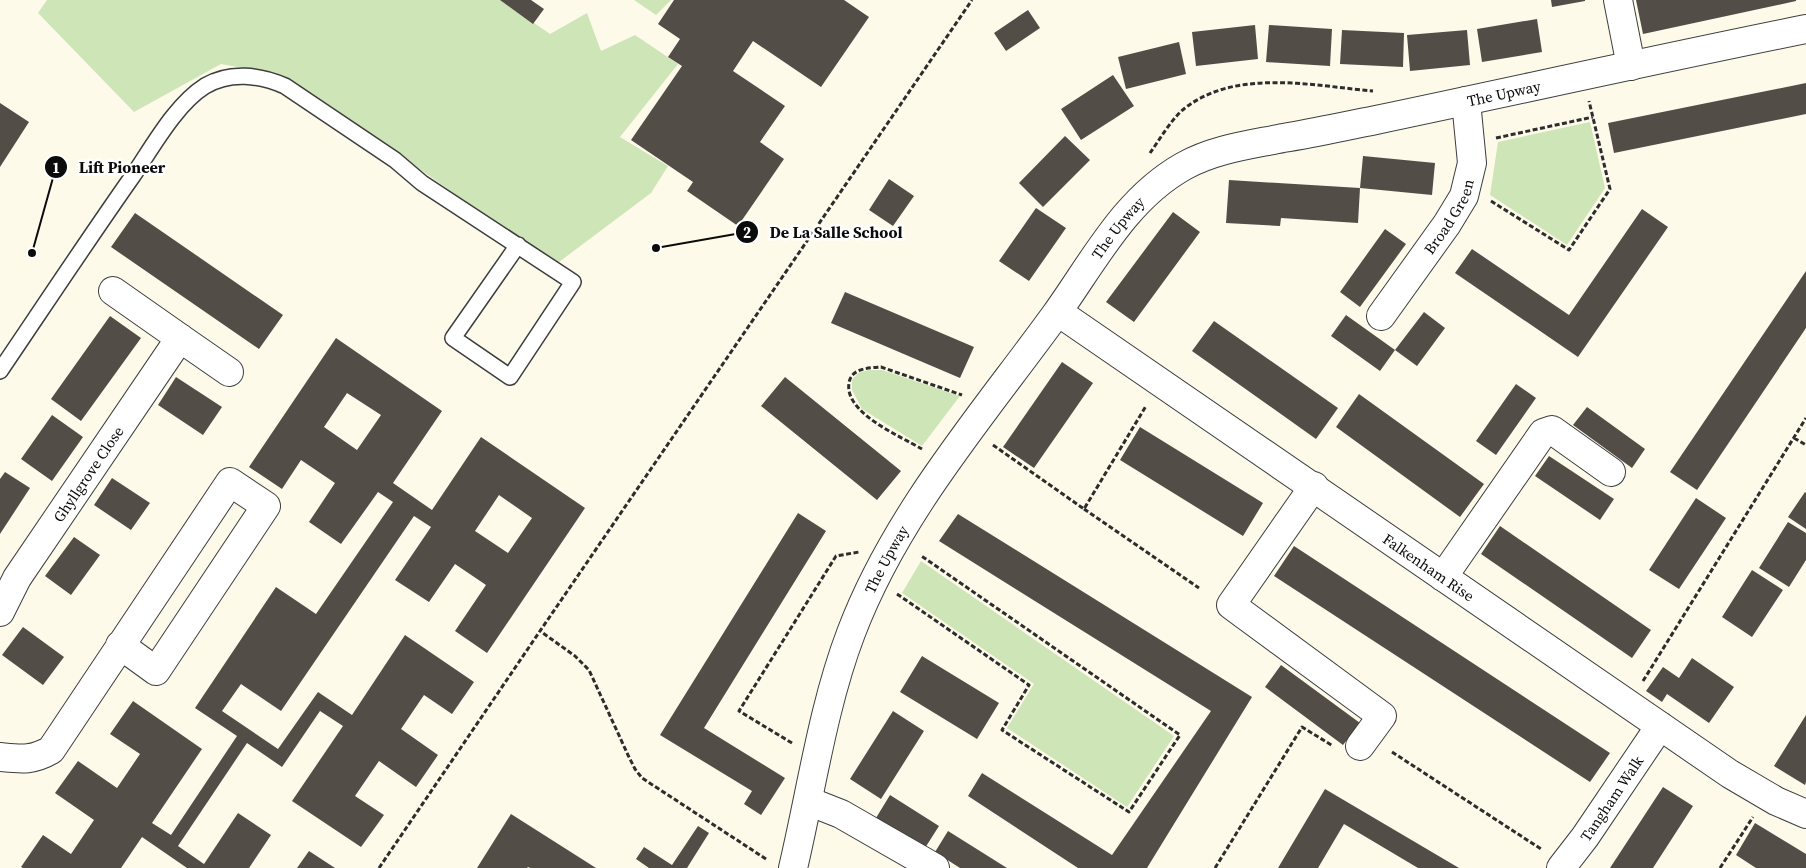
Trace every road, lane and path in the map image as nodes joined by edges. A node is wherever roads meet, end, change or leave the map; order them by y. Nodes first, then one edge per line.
1 (972, 0) edge
2 (1618, 0) edge
3 (1806, 29) edge
4 (1631, 66) junction
5 (1587, 92) dead end
6 (1466, 101) junction
7 (1593, 117) junction
8 (1493, 139) dead end
9 (1486, 198) dead end
10 (518, 246) junction
11 (113, 291) dead end
12 (1058, 312) junction
13 (1381, 316) dead end
14 (180, 338) junction
15 (0, 371) edge
16 (229, 372) dead end
17 (968, 397) dead end
18 (1147, 404) dead end
19 (1806, 418) edge
20 (1794, 438) junction
21 (991, 444) dead end
22 (1806, 445) edge
23 (924, 450) dead end
24 (1611, 472) dead end
25 (1314, 486) junction
26 (1084, 508) junction
27 (862, 551) dead end
28 (915, 551) dead end
29 (1443, 577) junction
30 (1199, 588) dead end
31 (892, 591) dead end
32 (0, 612) edge
33 (540, 631) junction
34 (120, 645) junction
35 (1642, 683) dead end
36 (1660, 726) junction
37 (797, 747) dead end
38 (1348, 747) joint
39 (1392, 752) dead end
40 (0, 757) edge
41 (808, 801) junction
42 (1806, 814) edge
43 (1754, 815) dead end
44 (766, 859) dead end
45 (1553, 860) edge
46 (378, 868) edge
47 (793, 868) edge
48 (935, 868) edge
49 (1215, 868) edge
50 (1720, 868) edge

1 - 33 path
2 - 4 street
3 - 4 street, The Upway
4 - 6 street, The Upway
5 - 7 path
6 - 12 street, The Upway
6 - 13 street, Broad Green
7 - 8 path
7 - 9 path
10 - 10 lane
10 - 15 lane
11 - 14 street
12 - 25 street, Falkenham Rise
12 - 41 street, The Upway
14 - 16 street
14 - 32 street, Ghyllgrove Close
17 - 23 path
18 - 26 path
19 - 20 path
20 - 22 path
20 - 35 path
21 - 26 path
24 - 29 street
25 - 29 street, Falkenham Rise
25 - 38 street
26 - 30 path
27 - 37 path
28 - 31 path
29 - 36 street, Falkenham Rise
33 - 44 path
33 - 46 path
34 - 34 street
34 - 40 street
36 - 42 street, Falkenham Rise
36 - 45 street, Tangham Walk
38 - 49 path
39 - 45 path
41 - 47 street, The Upway
41 - 48 street
43 - 50 path

